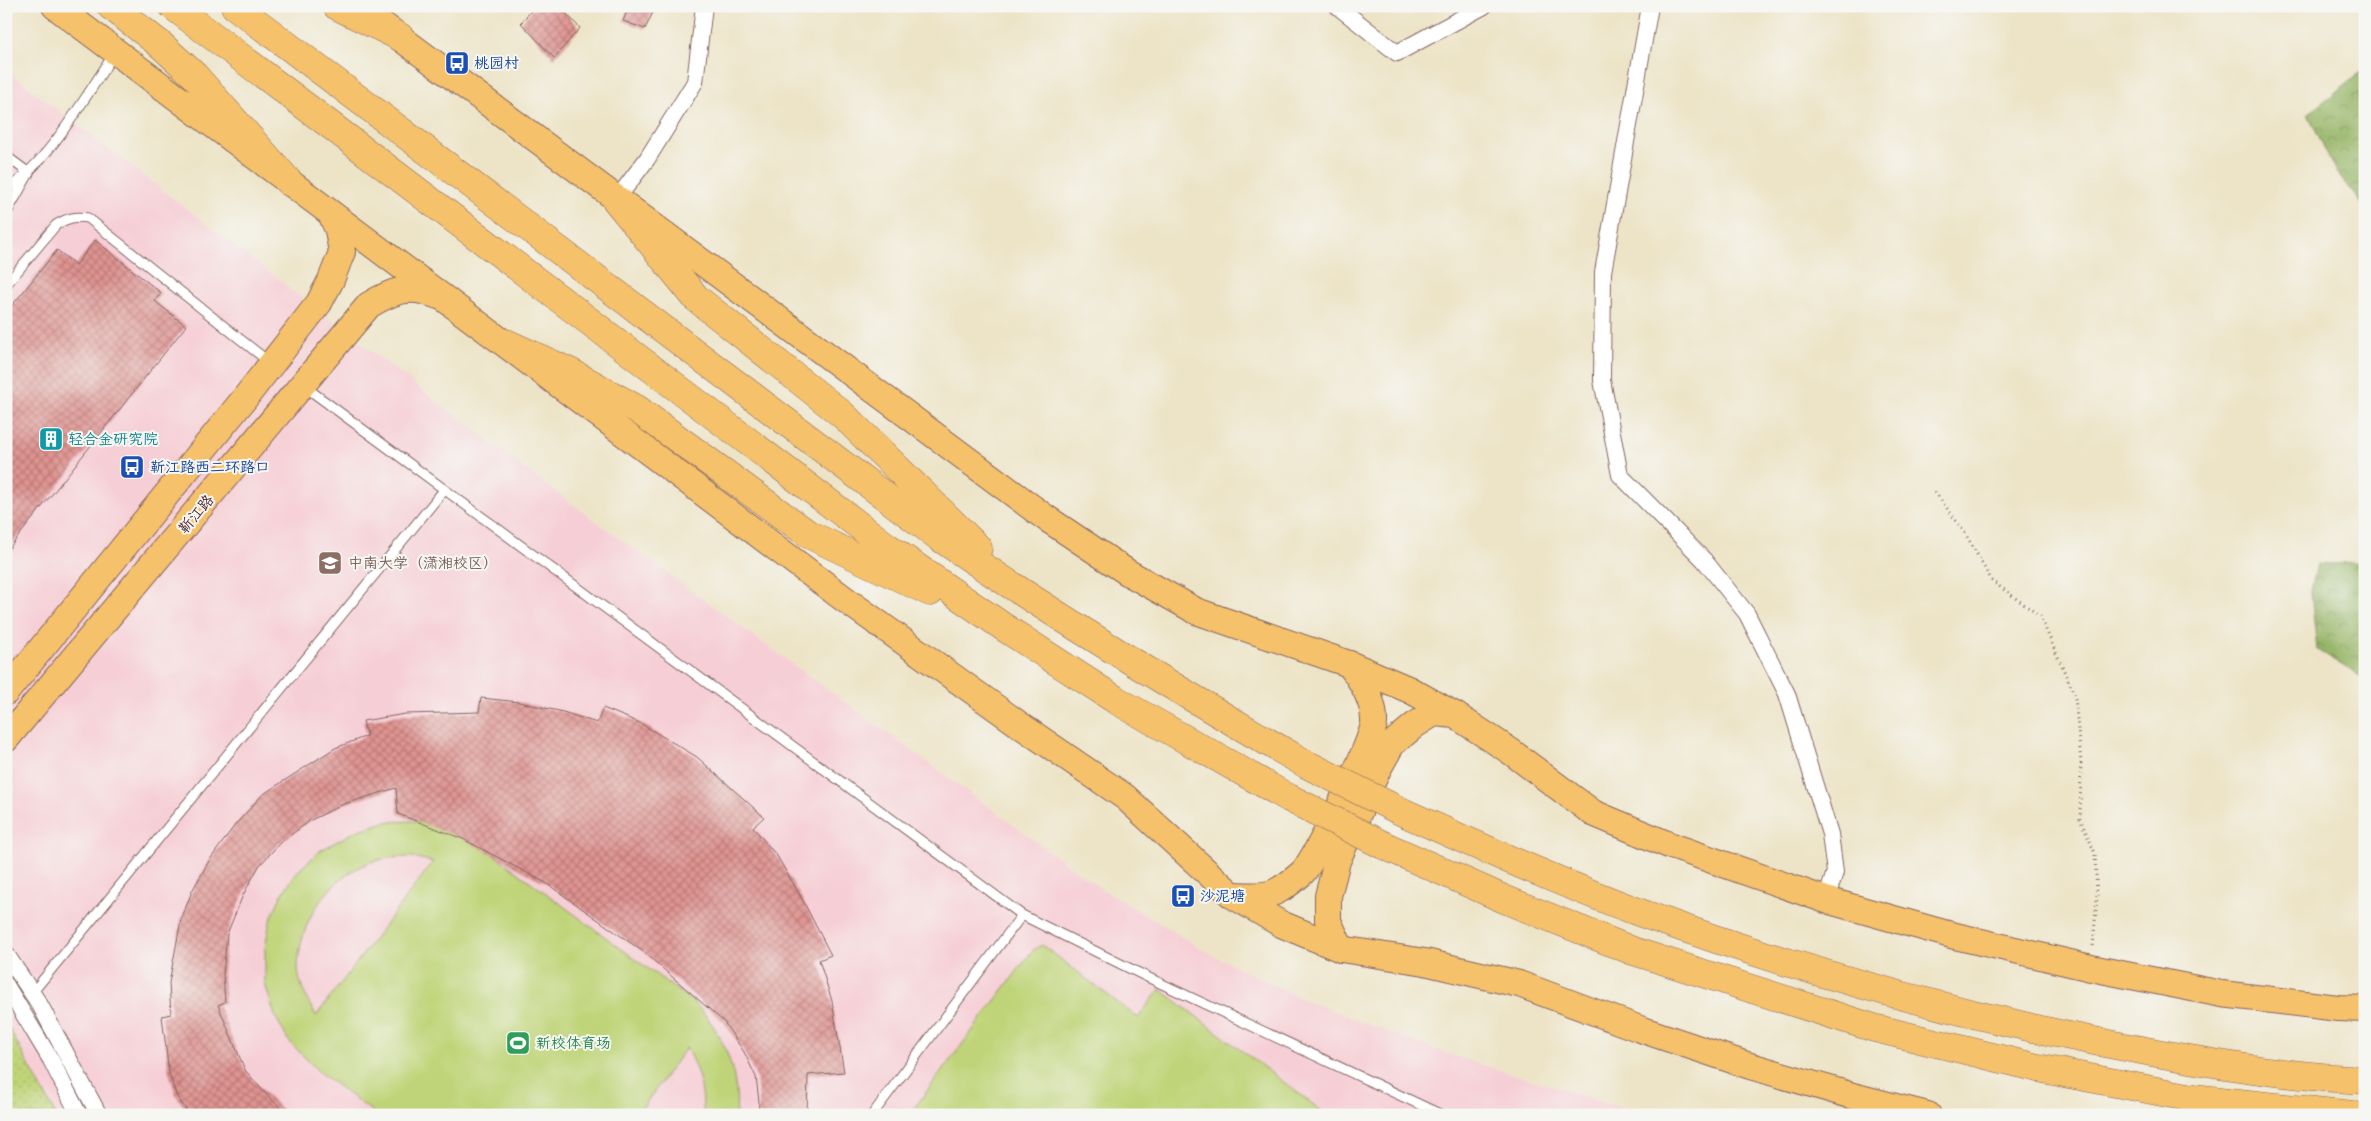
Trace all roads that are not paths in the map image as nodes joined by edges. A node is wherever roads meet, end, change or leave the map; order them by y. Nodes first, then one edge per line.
1 (55, 6) edge
2 (111, 6) edge
3 (172, 6) edge
4 (235, 6) edge
5 (337, 6) edge
6 (357, 6) edge
7 (704, 6) edge
8 (1337, 6) edge
9 (1484, 6) edge
10 (1650, 6) edge
11 (400, 37) junction
12 (115, 52) junction
13 (6, 156) edge
14 (29, 173) junction
15 (289, 182) junction
16 (6, 190) edge
17 (616, 200) junction
18 (6, 214) edge
19 (331, 214) junction
20 (6, 285) edge
21 (447, 300) junction
22 (506, 343) junction
23 (272, 363) junction
24 (303, 386) junction
25 (444, 490) junction
26 (1025, 595) junction
27 (1005, 628) junction
28 (1349, 664) junction
29 (6, 692) edge
30 (1455, 714) junction
31 (6, 739) edge
32 (1232, 895) junction
33 (1826, 900) junction
34 (1022, 915) junction
35 (1341, 948) junction
36 (6, 954) edge
37 (6, 985) edge
38 (32, 993) junction
39 (2365, 1009) edge
40 (2365, 1080) edge
41 (79, 1115) edge
42 (99, 1115) edge
43 (872, 1115) edge
44 (1442, 1115) edge
45 (1928, 1115) edge
46 (2353, 1115) edge

1 - 12 main road
2 - 15 highway
3 - 27 highway
4 - 26 highway
5 - 11 highway
6 - 11 main road
7 - 17 street
8 - 9 street
10 - 33 street
11 - 17 main road
12 - 14 lane
12 - 15 main road
13 - 14 lane
14 - 16 lane
14 - 18 lane
15 - 19 main road
17 - 26 highway
17 - 28 main road
19 - 21 main road
19 - 23 main road
20 - 23 lane
21 - 22 main road
21 - 24 main road, 靳江路
22 - 27 highway
22 - 32 main road
23 - 29 main road
24 - 25 lane
24 - 31 main road, 靳江路
25 - 34 lane
25 - 38 lane
26 - 40 highway, bridge
27 - 46 highway, bridge
28 - 30 main road
28 - 32 main road
30 - 33 main road
30 - 35 main road
32 - 35 main road
33 - 39 main road
34 - 43 lane
34 - 44 lane
35 - 45 main road
36 - 38 street
37 - 41 street
38 - 42 street

